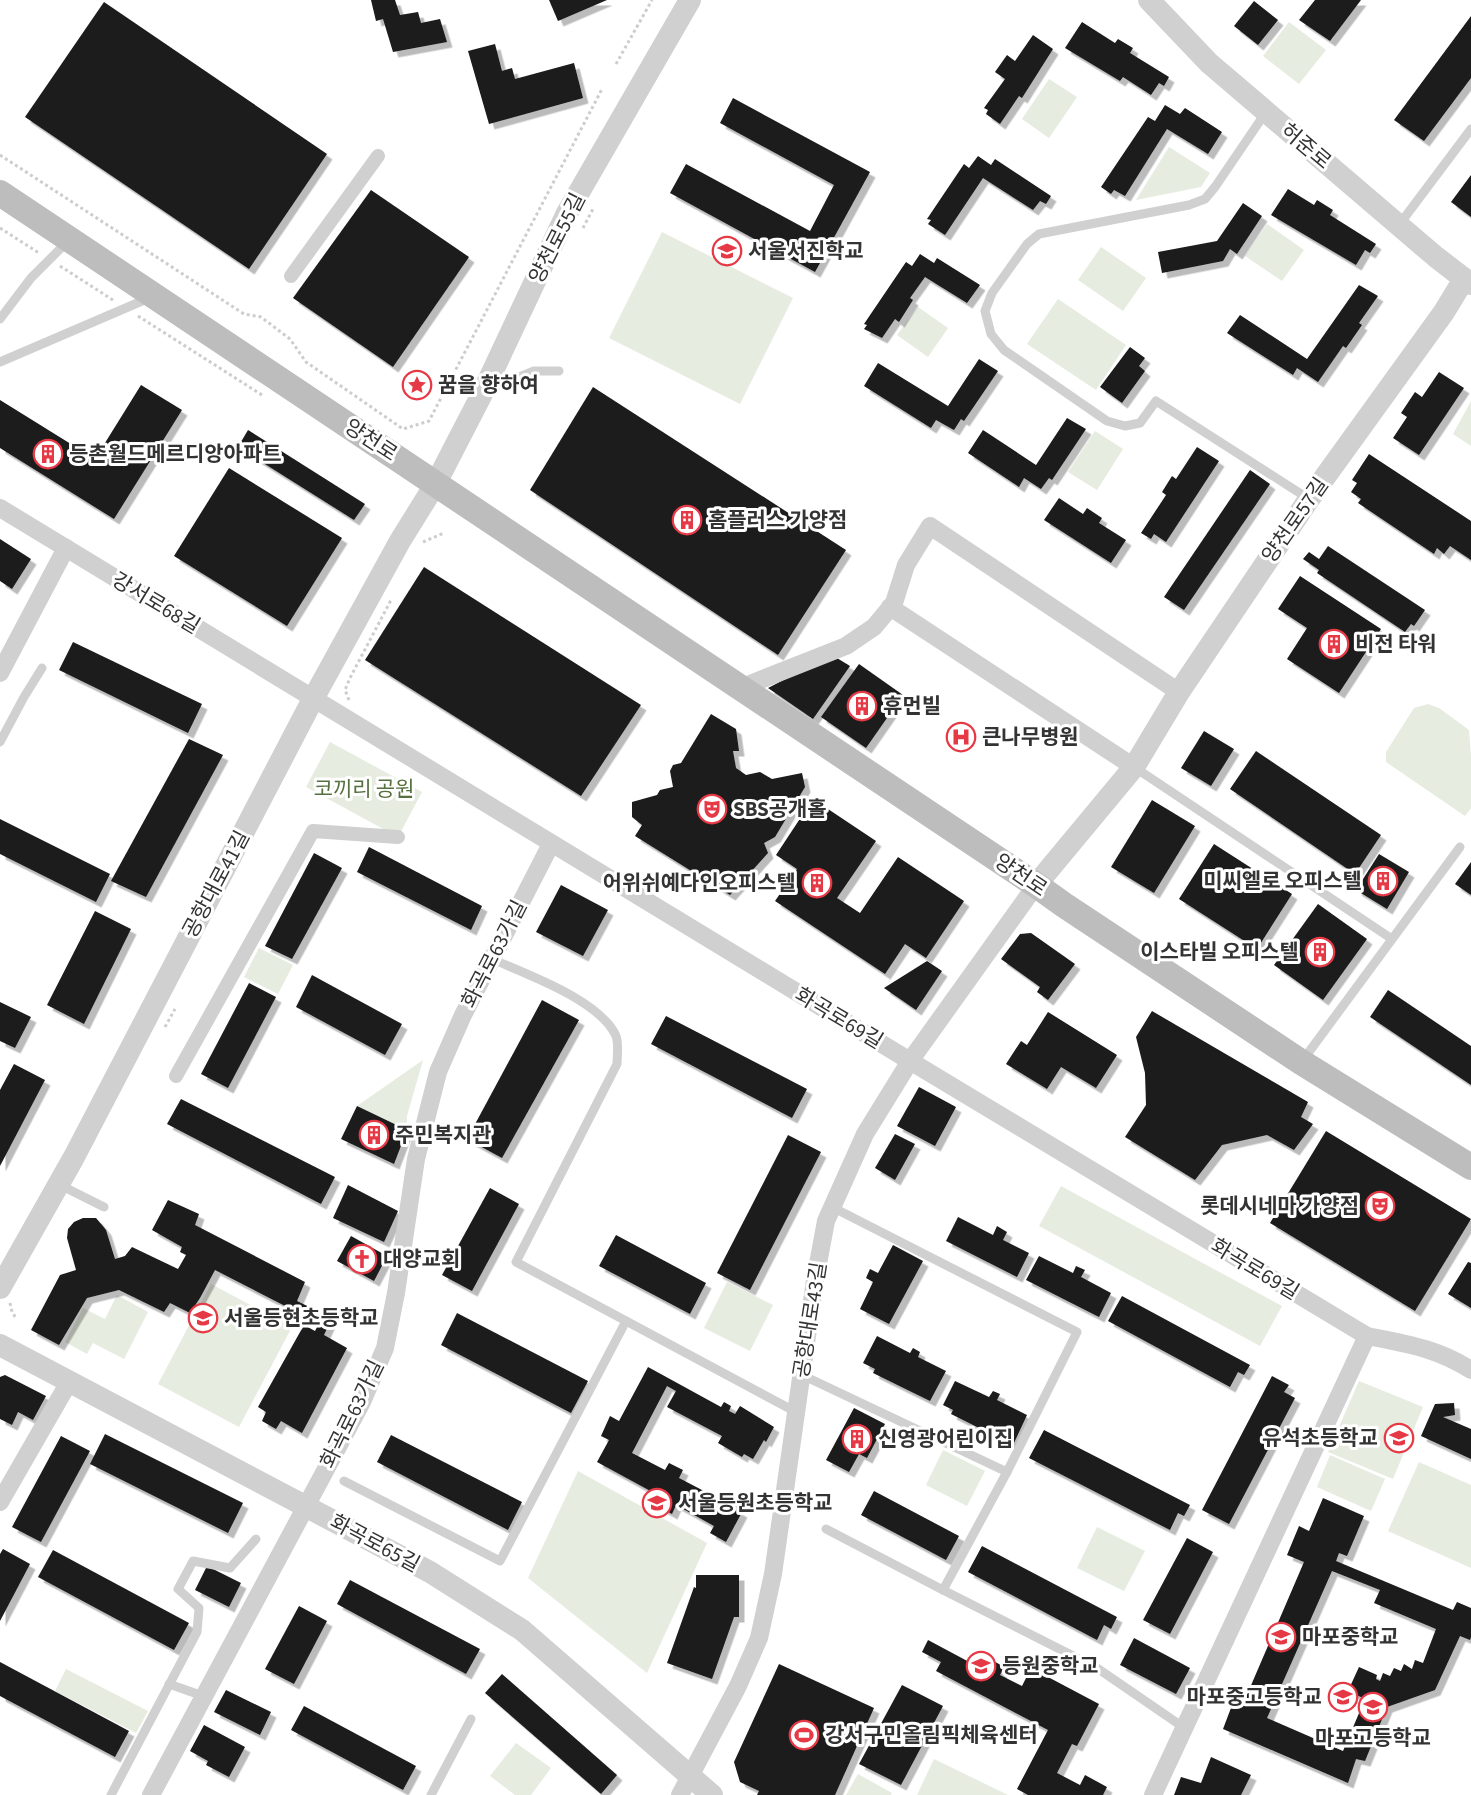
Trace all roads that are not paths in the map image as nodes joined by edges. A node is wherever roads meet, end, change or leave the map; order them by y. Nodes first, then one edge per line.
1 (690, 0) edge
2 (1149, 0) edge
3 (1266, 112) junction
4 (1471, 129) edge
5 (378, 156) dead end
6 (0, 193) edge
7 (1399, 225) junction
8 (69, 239) junction
9 (291, 276) dead end
10 (1468, 282) edge
11 (154, 296) junction
12 (0, 319) edge
13 (0, 362) edge
14 (560, 371) dead end
15 (483, 392) junction
16 (436, 483) junction
17 (1309, 499) junction
18 (0, 508) edge
19 (66, 548) junction
20 (890, 607) junction
21 (42, 668) dead end
22 (0, 673) edge
23 (740, 688) junction
24 (1179, 692) junction
25 (313, 699) junction
26 (0, 742) edge
27 (1134, 767) junction
28 (398, 837) dead end
29 (551, 844) junction
30 (1460, 847) dead end
31 (1036, 885) junction
32 (1392, 939) junction
33 (492, 959) junction
34 (910, 1061) junction
35 (1301, 1062) junction
36 (176, 1076) dead end
37 (1471, 1167) edge
38 (58, 1184) junction
39 (104, 1207) dead end
40 (832, 1207) junction
41 (6, 1298) edge
42 (626, 1321) junction
43 (1367, 1336) junction
44 (0, 1345) edge
45 (1471, 1370) edge
46 (802, 1375) junction
47 (69, 1382) junction
48 (796, 1412) junction
49 (1007, 1472) junction
50 (344, 1481) dead end
51 (0, 1502) edge
52 (305, 1506) junction
53 (826, 1528) dead end
54 (256, 1539) dead end
55 (943, 1590) junction
56 (169, 1684) junction
57 (203, 1696) junction
58 (471, 1719) dead end
59 (1183, 1727) junction
60 (685, 1786) edge
61 (111, 1795) edge
62 (151, 1795) edge
63 (431, 1795) edge
64 (712, 1795) edge
65 (1153, 1795) edge

1 - 15 street, 양천로55길
2 - 3 street, 허준로
3 - 7 street, 허준로
3 - 17 lane
4 - 7 lane
5 - 9 street
6 - 8 main road, 양천로
7 - 10 street, 허준로
8 - 11 main road, 양천로
8 - 12 lane
10 - 17 street, 양천로57길
11 - 13 lane
11 - 16 main road, 양천로
14 - 15 lane
15 - 16 street, 양천로55길
16 - 23 main road, 양천로
16 - 25 street, 공항대로41길
17 - 24 street, 양천로57길
18 - 19 street, 강서로68길
19 - 22 street
19 - 25 street, 강서로68길
20 - 23 street
20 - 24 street
20 - 27 street
21 - 26 lane
23 - 31 main road, 양천로
24 - 27 street, 양천로57길
25 - 29 street, 화곡로69길
25 - 38 street, 공항대로41길
27 - 31 street, 양천로57길
27 - 32 lane
28 - 36 street
29 - 33 street, 화곡로63가길
29 - 34 street, 화곡로69길
30 - 32 lane
31 - 34 street, 공항대로43길
31 - 35 main road, 양천로
32 - 35 lane
33 - 42 lane
33 - 52 street, 화곡로63가길
34 - 40 street, 공항대로43길
34 - 43 street, 화곡로69길
35 - 37 main road, 양천로
38 - 39 lane
38 - 41 street, 공항대로41길
40 - 46 street, 공항대로43길
40 - 49 lane
42 - 48 lane
42 - 50 lane
43 - 45 street, 화곡로69길
43 - 59 street
44 - 47 street, 화곡로65길
46 - 48 street, 공항대로43길
46 - 49 lane
47 - 51 street
47 - 52 street, 화곡로65길
48 - 60 street, 공항대로43길
49 - 55 lane
52 - 57 street, 화곡로63가길
52 - 60 street, 화곡로65길
53 - 55 lane
54 - 56 lane
55 - 59 lane
56 - 57 lane
56 - 61 lane
57 - 62 street, 화곡로63가길
58 - 63 lane
59 - 65 street
60 - 64 street, 화곡로65길

